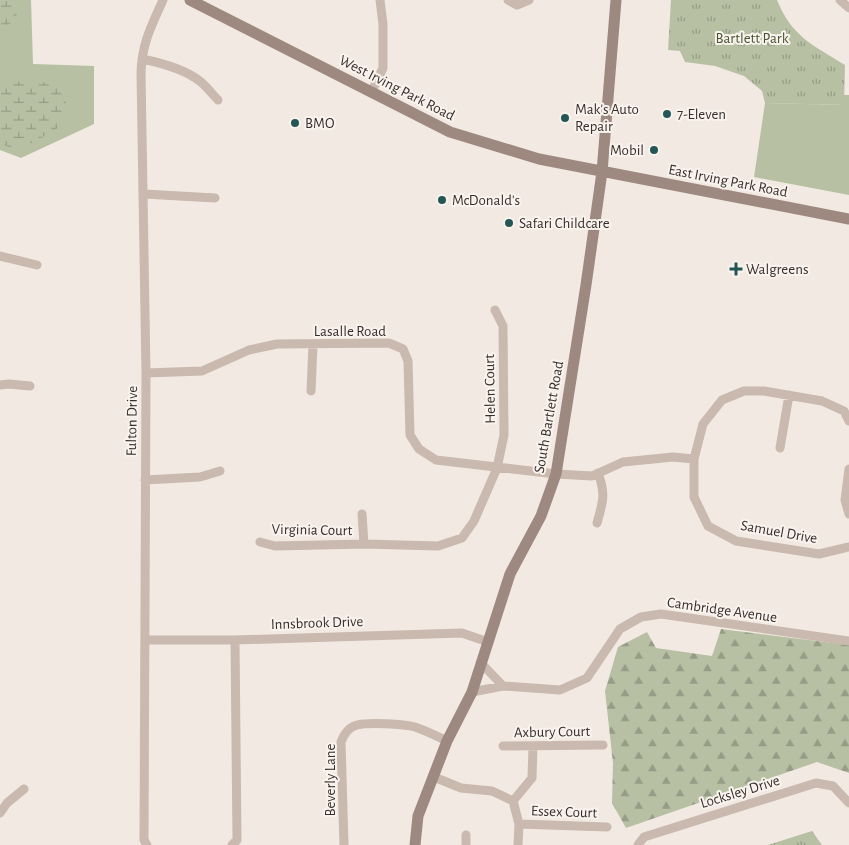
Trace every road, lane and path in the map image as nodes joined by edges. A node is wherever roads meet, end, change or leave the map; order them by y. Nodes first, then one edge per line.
1 (163, 0) edge
2 (190, 0) edge
3 (380, 0) edge
4 (508, 0) edge
5 (530, 0) edge
6 (616, 0) edge
7 (840, 0) edge
8 (849, 8) edge
9 (142, 59) junction
10 (372, 92) junction
11 (218, 100) dead end
12 (602, 172) junction
13 (144, 194) junction
14 (215, 198) dead end
15 (849, 219) edge
16 (0, 256) edge
17 (37, 265) dead end
18 (495, 310) dead end
19 (313, 344) junction
20 (146, 373) junction
21 (0, 385) edge
22 (30, 386) dead end
23 (311, 391) dead end
24 (789, 395) junction
25 (849, 421) edge
26 (780, 448) dead end
27 (694, 459) junction
28 (497, 468) junction
29 (849, 469) edge
30 (220, 471) dead end
31 (598, 473) junction
32 (556, 474) junction
33 (145, 480) junction
34 (362, 514) dead end
35 (849, 514) edge
36 (601, 519) dead end
37 (260, 542) dead end
38 (364, 544) junction
39 (849, 547) edge
40 (145, 640) junction
41 (235, 640) junction
42 (849, 641) edge
43 (488, 642) junction
44 (481, 663) junction
45 (503, 686) junction
46 (472, 692) junction
47 (447, 741) junction
48 (603, 744) dead end
49 (503, 746) dead end
50 (533, 746) junction
51 (434, 777) junction
52 (24, 789) dead end
53 (513, 801) junction
54 (849, 803) edge
55 (0, 813) edge
56 (519, 824) junction
57 (607, 827) dead end
58 (466, 835) dead end
59 (147, 845) edge
60 (232, 845) edge
61 (344, 845) edge
62 (415, 845) edge
63 (466, 845) edge
64 (518, 845) edge
65 (638, 845) edge

1 - 9 street, Fulton Drive
2 - 10 main road, West Irving Park Road
3 - 10 street
4 - 5 street
6 - 12 main road, South Bartlett Road
7 - 8 street
9 - 11 street
9 - 13 street, Fulton Drive
10 - 12 main road, West Irving Park Road
12 - 15 main road, East Irving Park Road
12 - 32 main road, South Bartlett Road
13 - 14 street
13 - 20 street, Fulton Drive
16 - 17 street
18 - 28 street, Helen Court
19 - 20 street, Lasalle Road
19 - 23 street
19 - 28 street, Lasalle Road
20 - 33 street, Fulton Drive
21 - 22 street
24 - 25 street, Samuel Drive
24 - 26 street
24 - 27 street, Samuel Drive
27 - 31 street
27 - 39 street, Samuel Drive
28 - 32 street, Lasalle Road
28 - 38 street, Virginia Court
29 - 35 street
30 - 33 street
31 - 32 street
31 - 36 street
32 - 43 main road, South Bartlett Road
33 - 40 street, Fulton Drive
34 - 38 street, Virginia Court
37 - 38 street, Virginia Court
40 - 41 street, Innsbrook Drive
40 - 59 street, Fulton Drive
41 - 43 street, Innsbrook Drive
41 - 60 street
42 - 45 street, Cambridge Avenue
43 - 44 main road, South Bartlett Road
44 - 45 street
44 - 46 main road, South Bartlett Road
45 - 46 street, Cambridge Avenue
46 - 47 main road, South Bartlett Road
47 - 51 main road, South Bartlett Road
47 - 61 street, Beverly Lane
48 - 50 street, Axbury Court
49 - 50 street, Axbury Court
50 - 53 street
51 - 53 street
51 - 62 main road, South Bartlett Road
52 - 55 street
53 - 56 street
54 - 65 street, Locksley Drive
56 - 57 street, Essex Court
56 - 64 street
58 - 63 street

